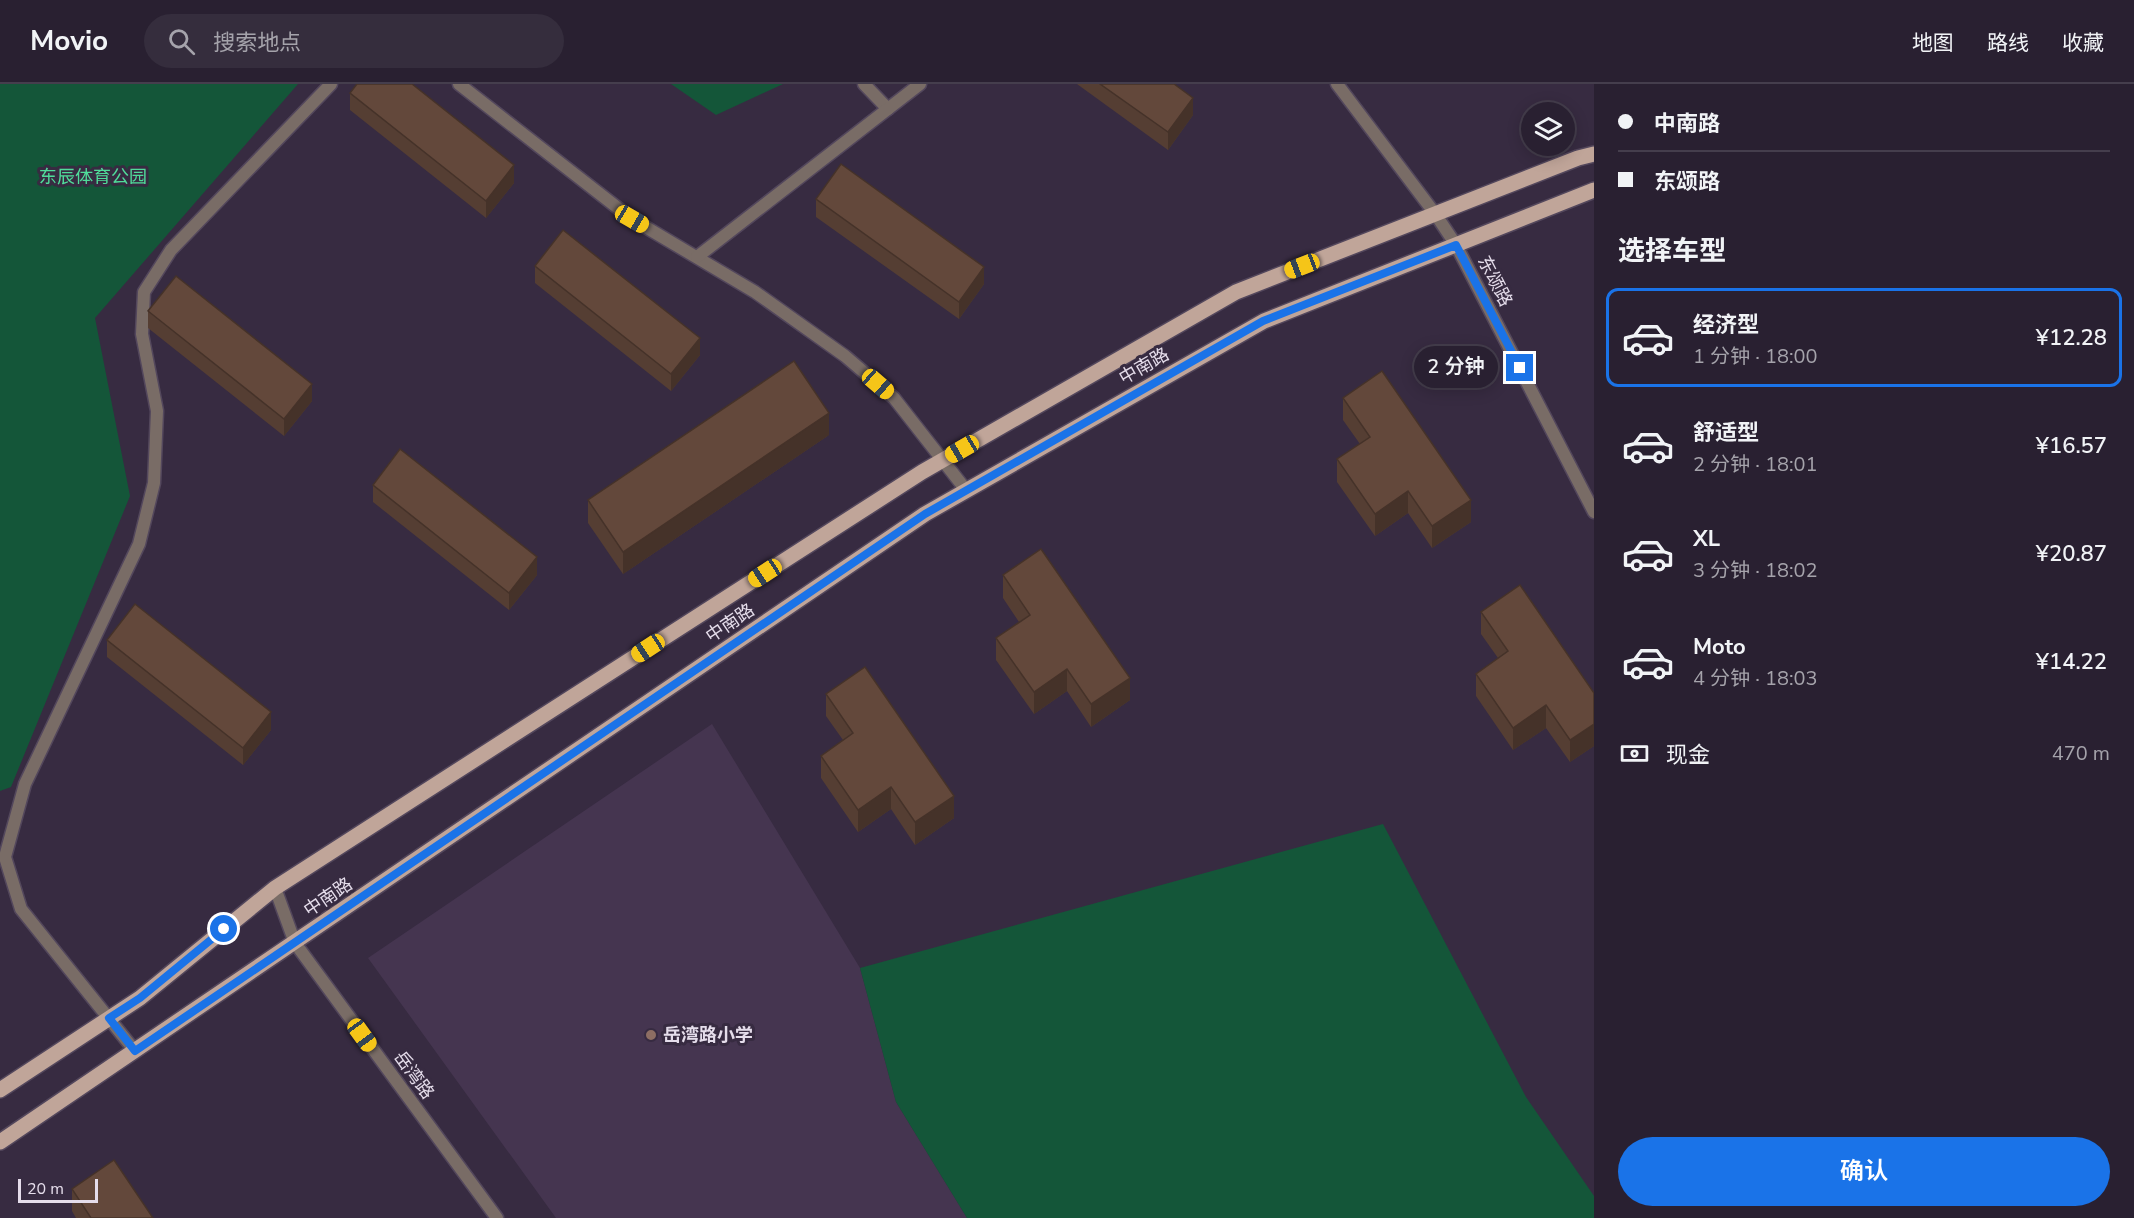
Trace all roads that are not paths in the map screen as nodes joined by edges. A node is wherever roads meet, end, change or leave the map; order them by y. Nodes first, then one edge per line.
1 (331, 84) edge
2 (459, 84) edge
3 (864, 84) edge
4 (920, 84) edge
5 (1337, 84) edge
6 (888, 109) junction
7 (1594, 154) edge
8 (1594, 190) edge
9 (1436, 215) junction
10 (1456, 245) junction
11 (697, 257) junction
12 (943, 460) junction
13 (966, 490) junction
14 (1594, 512) edge
15 (275, 888) junction
16 (295, 943) junction
17 (109, 1018) junction
18 (135, 1051) junction
19 (0, 1090) edge
20 (0, 1143) edge
21 (497, 1218) edge

1 - 17 street
2 - 11 street
3 - 6 street
4 - 6 street
5 - 9 street, 东颂路
6 - 11 street
7 - 9 main road, 中南路
8 - 10 main road, 中南路
9 - 10 street, 东颂路
9 - 12 main road, 中南路
10 - 13 main road, 中南路
10 - 14 street, 东颂路
11 - 12 street
12 - 13 street
12 - 15 main road, 中南路
13 - 16 main road, 中南路
15 - 16 street, 岳湾路
15 - 17 main road, 中南路
16 - 18 main road, 中南路
16 - 21 street, 岳湾路
17 - 18 street
17 - 19 main road, 中南路
18 - 20 main road, 中南路

